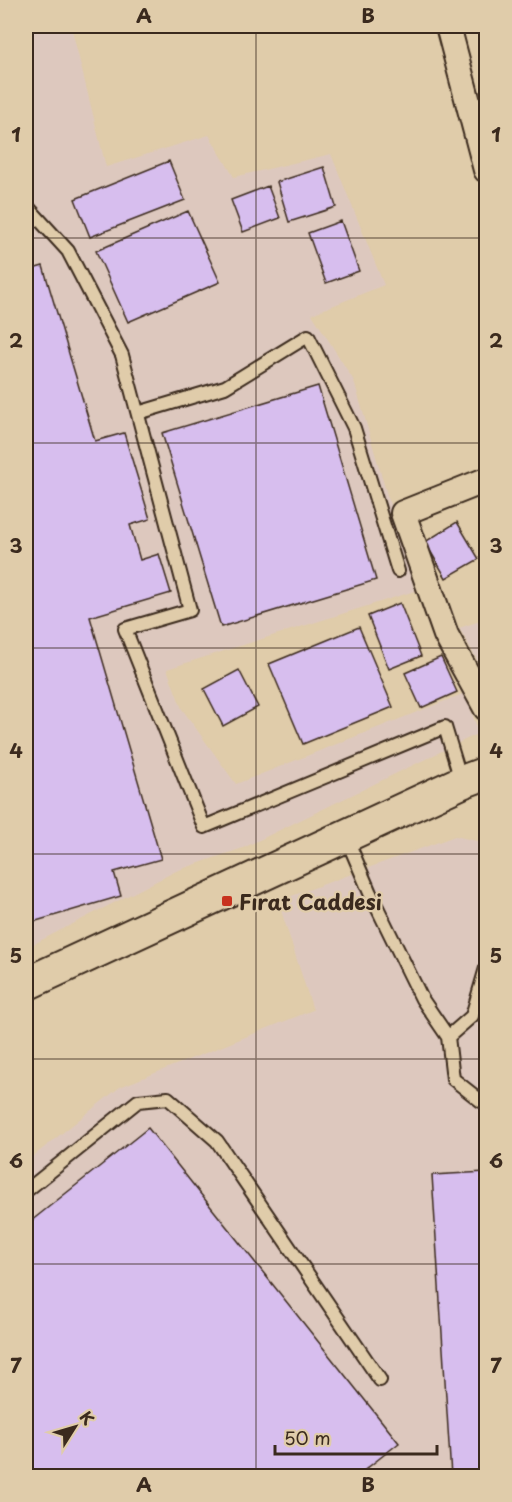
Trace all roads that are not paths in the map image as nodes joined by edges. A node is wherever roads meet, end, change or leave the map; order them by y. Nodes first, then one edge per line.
1 (448, 26) edge
2 (486, 171) edge
3 (26, 205) edge
4 (138, 412) junction
5 (486, 480) edge
6 (398, 571) dead end
7 (486, 708) edge
8 (474, 777) edge
9 (345, 836) junction
10 (486, 968) edge
11 (26, 984) edge
12 (448, 1037) junction
13 (486, 1102) edge
14 (26, 1191) edge
15 (380, 1380) dead end

1 - 2 street
3 - 4 lane
4 - 6 lane
4 - 8 lane
5 - 7 street
8 - 9 street
9 - 11 street
9 - 12 lane
10 - 12 lane
12 - 13 lane
14 - 15 lane

